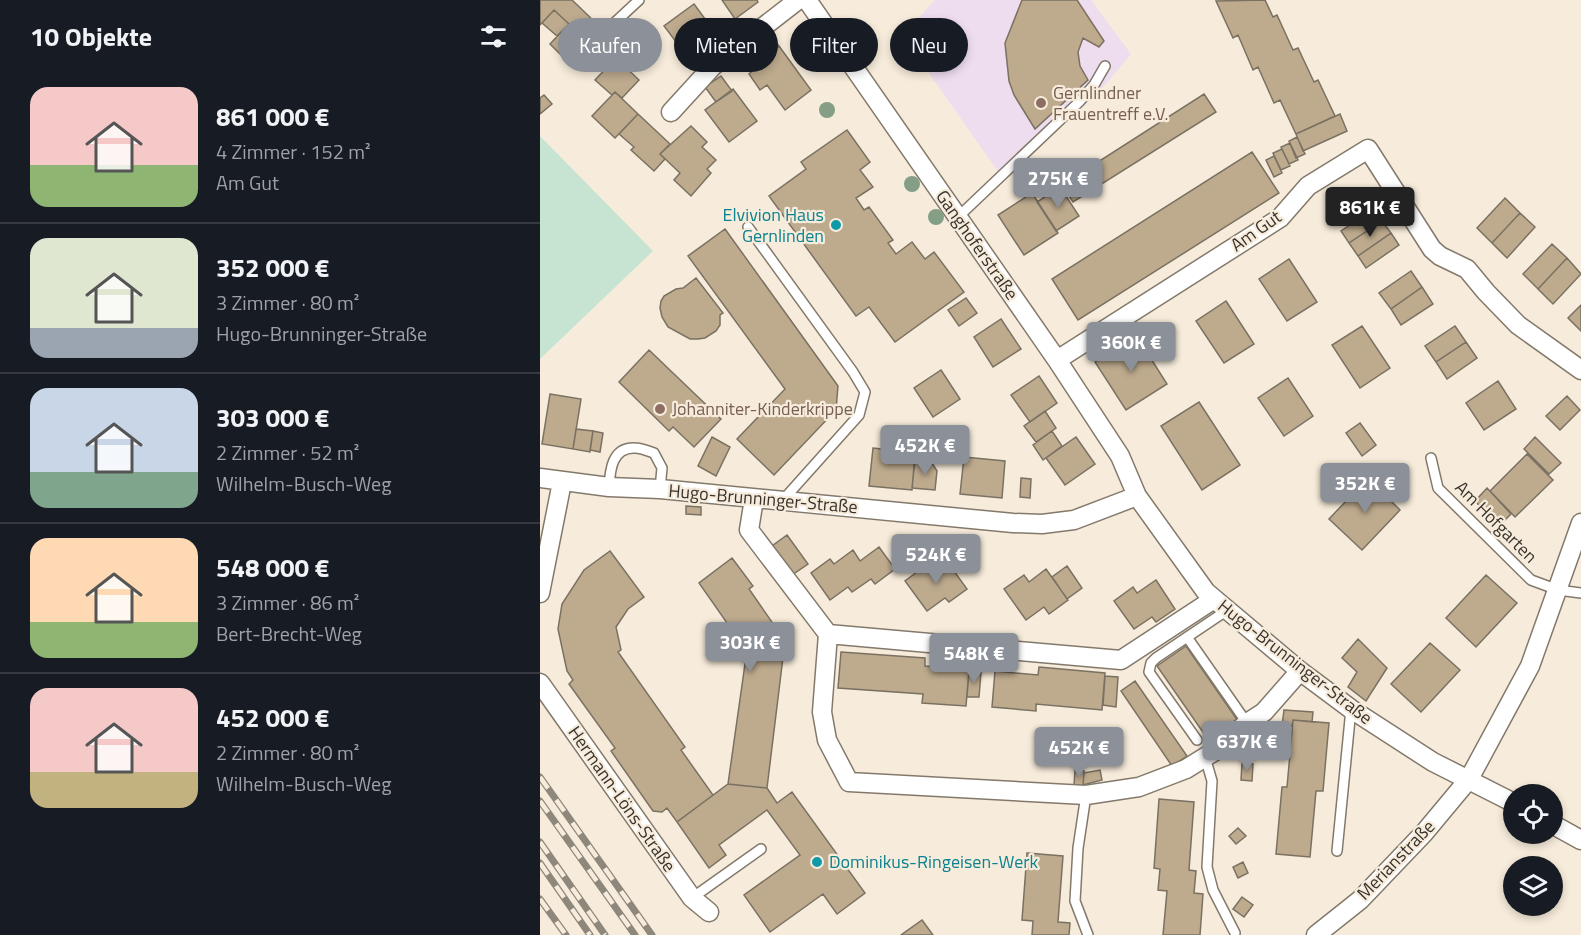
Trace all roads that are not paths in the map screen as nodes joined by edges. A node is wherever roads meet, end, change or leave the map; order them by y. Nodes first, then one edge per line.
1 (639, 0) edge
2 (798, 0) edge
3 (807, 0) edge
4 (619, 18) edge
5 (1106, 66) dead end
6 (671, 112) dead end
7 (958, 217) junction
8 (748, 227) dead end
9 (1057, 360) junction
10 (1581, 370) edge
11 (1431, 458) dead end
12 (540, 478) edge
13 (562, 482) junction
14 (609, 487) junction
15 (660, 489) junction
16 (1137, 496) junction
17 (754, 499) junction
18 (782, 501) junction
19 (1581, 523) edge
20 (1558, 590) junction
21 (1581, 592) edge
22 (540, 593) edge
23 (1220, 605) junction
24 (828, 634) junction
25 (1187, 637) junction
26 (1300, 670) junction
27 (540, 683) edge
28 (1352, 710) junction
29 (1247, 723) junction
30 (1197, 740) dead end
31 (1204, 757) junction
32 (1469, 779) junction
33 (1086, 795) junction
34 (1503, 796) edge
35 (1563, 830) edge
36 (1581, 840) edge
37 (761, 849) dead end
38 (1337, 851) dead end
39 (692, 898) junction
40 (709, 912) dead end
41 (1235, 933) dead end
42 (1088, 935) edge
43 (1316, 935) edge

1 - 4 lane
2 - 6 street
3 - 7 street, Ganghoferstraße
5 - 7 lane
7 - 9 street, Ganghoferstraße
8 - 18 lane
9 - 10 street, Am Gut
9 - 16 street, Ganghoferstraße
11 - 20 lane, Am Hofgarten
12 - 13 street, Hugo-Brunninger-Straße
13 - 14 street, Hugo-Brunninger-Straße
13 - 22 street
14 - 15 street, Hugo-Brunninger-Straße
14 - 15 lane
15 - 17 street, Hugo-Brunninger-Straße
16 - 18 street, Hugo-Brunninger-Straße
16 - 23 street, Hugo-Brunninger-Straße
17 - 18 street, Hugo-Brunninger-Straße
17 - 24 street
19 - 20 street, Merianstraße
20 - 21 lane, Am Hofgarten
20 - 32 street, Merianstraße
23 - 24 street
23 - 25 lane
23 - 26 street, Hugo-Brunninger-Straße
24 - 33 street
25 - 29 lane
25 - 30 lane
26 - 28 street, Hugo-Brunninger-Straße
26 - 29 street
27 - 39 street, Hermann-Löns-Straße
28 - 32 street, Hugo-Brunninger-Straße
28 - 38 lane
29 - 31 street
31 - 33 street
31 - 41 lane
32 - 34 street, Hugo-Brunninger-Straße
32 - 43 street, Merianstraße
33 - 42 lane
35 - 36 street
37 - 39 lane
39 - 40 street, Hermann-Löns-Straße

